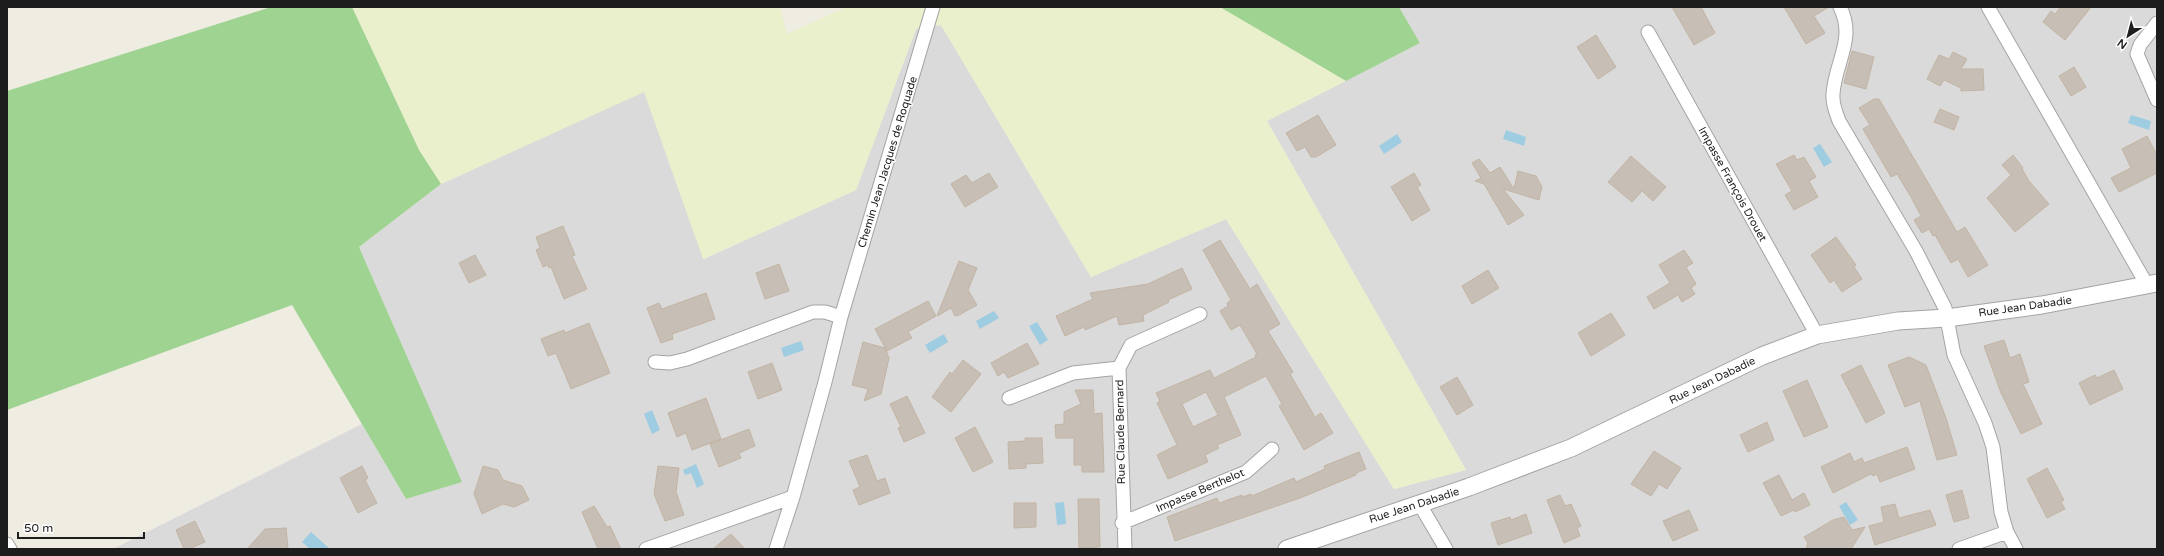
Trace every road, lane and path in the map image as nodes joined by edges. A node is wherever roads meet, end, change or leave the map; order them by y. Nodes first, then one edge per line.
1 (934, 7) edge
2 (1840, 7) edge
3 (1988, 7) edge
4 (2157, 23) edge
5 (1648, 32) dead end
6 (2157, 100) edge
7 (2152, 284) edge
8 (1200, 314) dead end
9 (841, 317) junction
10 (1947, 318) junction
11 (1817, 335) junction
12 (655, 362) dead end
13 (1119, 368) junction
14 (1009, 398) dead end
15 (1272, 449) dead end
16 (793, 497) junction
17 (1419, 503) junction
18 (1122, 523) junction
19 (2007, 532) junction
20 (7, 544) edge
21 (10, 549) edge
22 (646, 549) edge
23 (776, 549) edge
24 (1125, 549) edge
25 (1287, 549) edge
26 (1446, 549) edge
27 (1959, 549) edge
28 (2016, 549) edge

1 - 9 street, Chemin Jean Jacques de Roquade
2 - 10 street
3 - 7 street
4 - 6 street
5 - 11 street, Impasse François Drouet
7 - 10 street, Rue Jean Dabadie
8 - 13 street, Rue Claude Bernard
9 - 12 street
9 - 16 street, Chemin Jean Jacques de Roquade
10 - 11 street, Rue Jean Dabadie
10 - 19 street
11 - 17 street, Rue Jean Dabadie
13 - 14 street
13 - 18 street, Rue Claude Bernard
15 - 18 street, Impasse Berthelot
16 - 22 street
16 - 23 street, Chemin Jean Jacques de Roquade
17 - 25 street, Rue Jean Dabadie
17 - 26 street
18 - 24 street, Rue Claude Bernard
19 - 27 street
19 - 28 street
20 - 21 street

